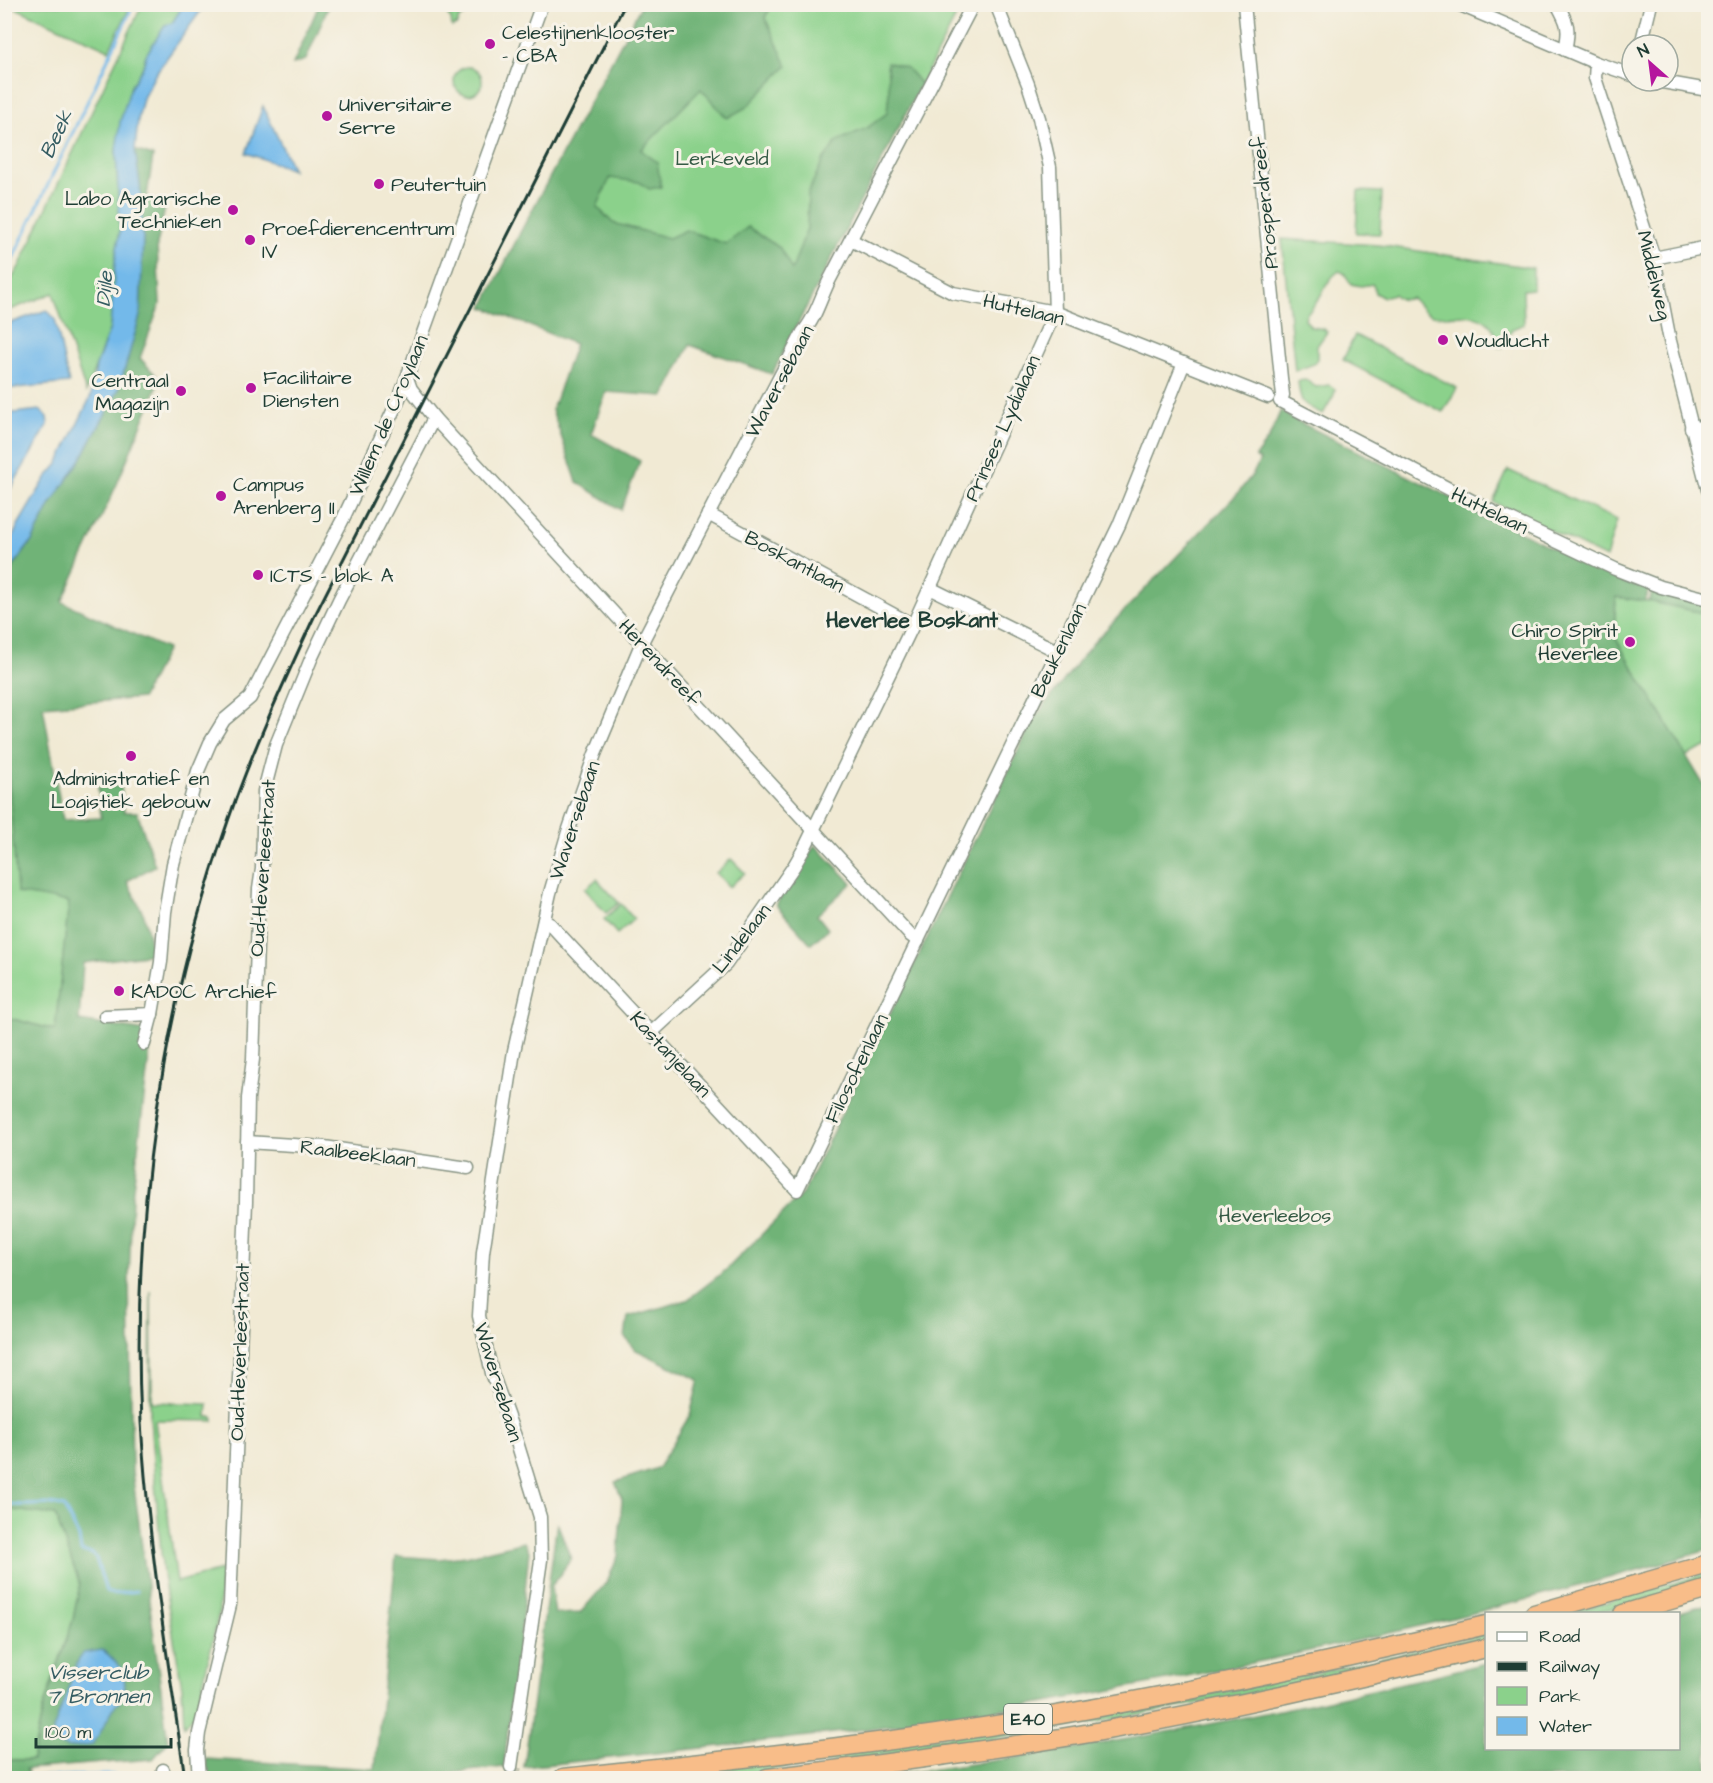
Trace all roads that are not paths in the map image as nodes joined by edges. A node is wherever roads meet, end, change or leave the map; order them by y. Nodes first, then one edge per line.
1 (542, 4) edge
2 (973, 4) edge
3 (996, 4) edge
4 (1244, 4) edge
5 (1458, 4) edge
6 (1557, 4) edge
7 (1651, 4) edge
8 (1644, 33) edge
9 (1565, 50) junction
10 (1596, 63) junction
11 (1620, 71) edge
12 (1680, 85) edge
13 (1708, 90) edge
14 (851, 240) junction
15 (1708, 247) edge
16 (1654, 258) junction
17 (1055, 312) junction
18 (1184, 363) junction
19 (407, 378) junction
20 (1274, 399) junction
21 (434, 418) junction
22 (1708, 426) edge
23 (1691, 428) junction
24 (1708, 490) edge
25 (708, 514) junction
26 (930, 588) junction
27 (1708, 599) edge
28 (913, 625) junction
29 (642, 642) junction
30 (1057, 651) junction
31 (814, 830) junction
32 (544, 921) junction
33 (918, 940) junction
34 (152, 1014) junction
35 (105, 1016) dead end
36 (651, 1032) junction
37 (144, 1044) dead end
38 (247, 1142) junction
39 (468, 1168) dead end
40 (797, 1190) joint
41 (1708, 1564) edge
42 (1708, 1589) edge
43 (1541, 1612) edge
44 (1630, 1612) edge
45 (1485, 1625) edge
46 (1485, 1648) edge
47 (514, 1767) tunnel mouth
48 (200, 1779) edge
49 (563, 1779) edge
50 (768, 1779) edge

1 - 19 street, Willem de Croylaan
2 - 14 street, Waversebaan
3 - 17 street, Prinses Lydialaan
4 - 20 street, Prosperdreef
5 - 9 street
6 - 9 street
7 - 8 street
9 - 10 street
10 - 11 street
10 - 16 street, Middelweg
12 - 13 street
14 - 17 street, Huttelaan
14 - 25 street, Waversebaan
15 - 16 street
16 - 23 street, Middelweg
17 - 18 street, Huttelaan
17 - 26 street, Prinses Lydialaan
18 - 20 street, Huttelaan
18 - 30 street, Beukenlaan
19 - 21 street, Herendreef
19 - 34 street, Willem de Croylaan
20 - 27 street, Huttelaan
21 - 29 street, Herendreef
21 - 38 street, Oud-Heverleestraat
22 - 23 street
23 - 24 street, Middelweg
25 - 28 street, Boskantlaan
25 - 29 street, Waversebaan
26 - 28 street, Prinses Lydialaan
26 - 30 street
28 - 31 street, Prinses Lydialaan
29 - 31 street, Herendreef
29 - 32 street, Waversebaan
30 - 33 street, Beukenlaan
31 - 33 street, Herendreef
31 - 36 street, Lindelaan
32 - 36 street, Kastanjelaan
32 - 47 street, Waversebaan
33 - 40 street, Filosofenlaan
34 - 35 street
34 - 37 street, Willem de Croylaan
36 - 40 street, Kastanjelaan
38 - 39 street, Raalbeeklaan
38 - 48 street, Oud-Heverleestraat
41 - 43 highway
42 - 44 highway
45 - 49 highway, E40
46 - 50 highway, E40

